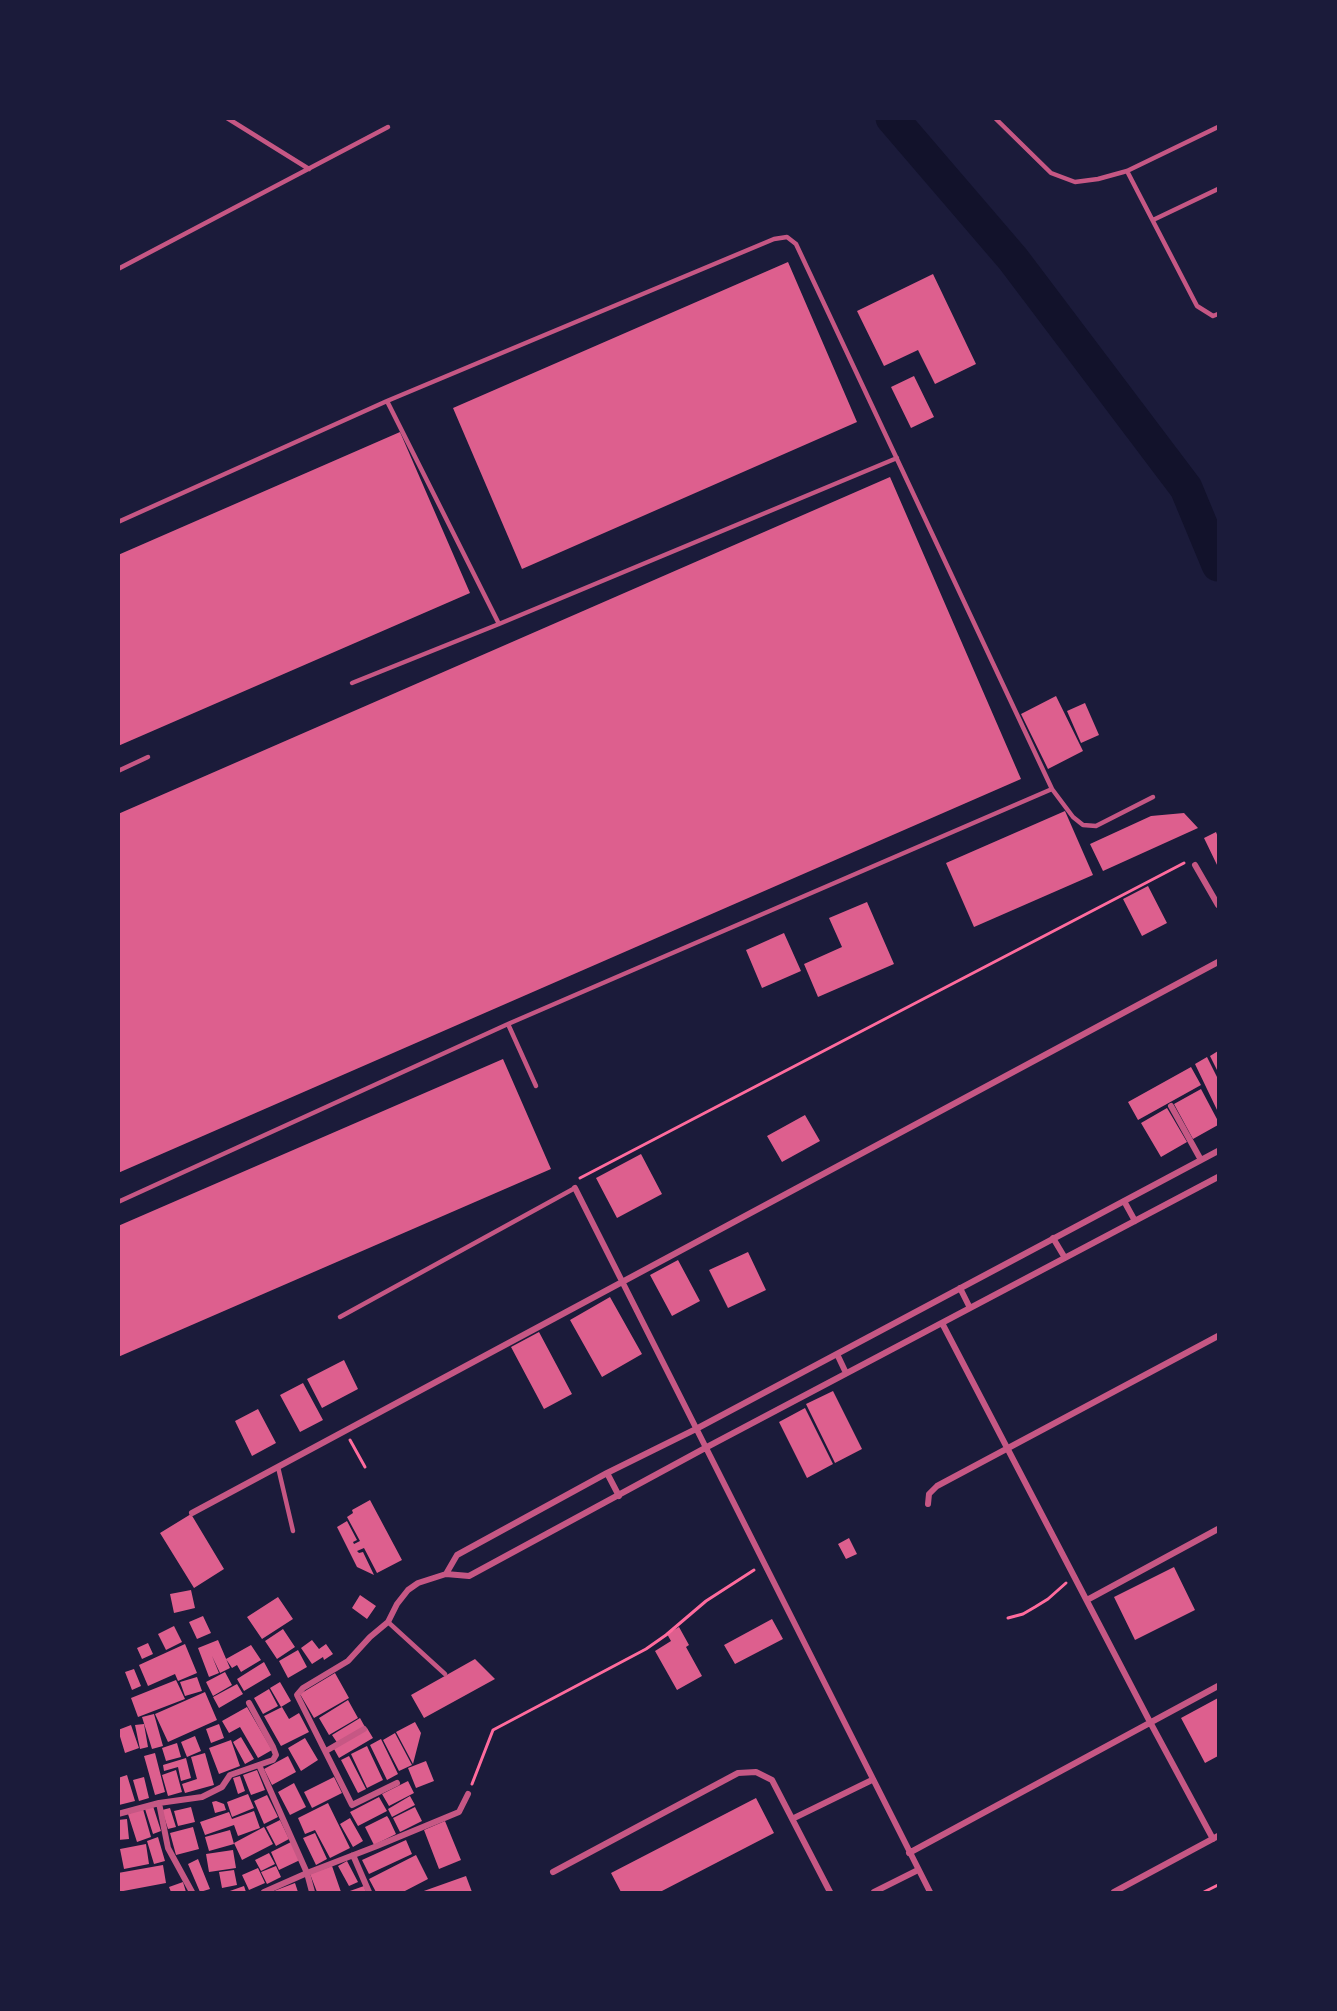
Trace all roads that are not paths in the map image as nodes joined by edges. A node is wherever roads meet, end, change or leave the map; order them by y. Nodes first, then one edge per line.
1 (226, 118) edge
2 (996, 118) edge
3 (388, 127) dead end
4 (1218, 127) edge
5 (309, 169) junction
6 (1128, 171) junction
7 (1218, 189) edge
8 (1153, 219) junction
9 (118, 269) edge
10 (1218, 314) edge
11 (387, 401) junction
12 (897, 458) junction
13 (118, 522) edge
14 (499, 624) junction
15 (352, 683) dead end
16 (148, 757) dead end
17 (118, 771) edge
18 (1052, 789) junction
19 (1153, 797) dead end
20 (1195, 866) road end
21 (1218, 905) edge
22 (1218, 962) edge
23 (508, 1024) junction
24 (536, 1086) dead end
25 (1172, 1106) dead end
26 (1218, 1151) edge
27 (1201, 1160) junction
28 (1218, 1177) edge
29 (575, 1188) joint
30 (1124, 1201) junction
31 (118, 1202) edge
32 (1135, 1221) junction
33 (1053, 1238) junction
34 (1065, 1258) junction
35 (622, 1281) junction
36 (960, 1288) junction
37 (970, 1308) junction
38 (340, 1317) dead end
39 (942, 1323) junction
40 (1218, 1336) edge
41 (837, 1354) junction
42 (846, 1373) junction
43 (696, 1428) junction
44 (707, 1447) junction
45 (1007, 1447) junction
46 (278, 1467) junction
47 (607, 1473) junction
48 (620, 1496) junction
49 (928, 1504) dead end
50 (192, 1513) dead end
51 (1218, 1529) edge
52 (293, 1531) dead end
53 (446, 1575) junction
54 (1087, 1600) junction
55 (388, 1622) junction
56 (445, 1674) dead end
57 (1218, 1686) edge
58 (249, 1704) dead end
59 (1150, 1722) junction
60 (364, 1728) dead end
61 (326, 1751) junction
62 (259, 1765) junction
63 (872, 1780) junction
64 (397, 1783) dead end
65 (468, 1794) road end
66 (159, 1803) junction
67 (118, 1814) edge
68 (792, 1818) junction
69 (1216, 1837) edge
70 (909, 1853) junction
71 (353, 1855) junction
72 (918, 1870) junction
73 (553, 1872) dead end
74 (307, 1873) junction
75 (192, 1893) edge
76 (264, 1893) edge
77 (312, 1893) edge
78 (369, 1893) edge
79 (830, 1893) edge
80 (874, 1893) edge
81 (930, 1893) edge
82 (1114, 1893) edge

1 - 5 lane
2 - 6 lane
3 - 5 lane
4 - 6 lane
5 - 9 lane
6 - 8 lane
7 - 8 lane
8 - 10 lane
11 - 12 lane
11 - 13 lane
11 - 14 lane
12 - 14 lane
12 - 18 lane
14 - 15 lane
16 - 17 lane
18 - 19 lane
18 - 23 lane
20 - 21 street
22 - 35 street
23 - 24 lane
23 - 31 lane
25 - 27 street
26 - 27 street
27 - 30 street
28 - 32 street
29 - 35 street
29 - 38 lane
30 - 32 street
30 - 33 street
32 - 34 street
33 - 34 street
33 - 36 street
34 - 37 street
35 - 43 street
35 - 46 street
36 - 37 street
36 - 41 street
37 - 39 street
39 - 42 street
39 - 45 street
40 - 45 street
41 - 42 street
41 - 43 street
42 - 44 street
43 - 44 street
43 - 47 street
44 - 48 street
44 - 63 street
45 - 49 street
45 - 54 street
46 - 50 street
46 - 52 lane
47 - 48 street
47 - 53 street
48 - 53 street
51 - 54 street
53 - 55 street
54 - 59 street
55 - 56 lane
55 - 61 street
57 - 59 street
58 - 62 street
59 - 69 street
59 - 70 street
60 - 61 street
61 - 64 street
62 - 66 street
62 - 74 street
63 - 68 street
63 - 70 street
65 - 71 street
66 - 67 street
66 - 75 street
68 - 73 street
68 - 79 street
69 - 82 street
70 - 72 street
71 - 74 street
71 - 78 street
72 - 80 street
72 - 81 street
74 - 76 street
74 - 77 street

